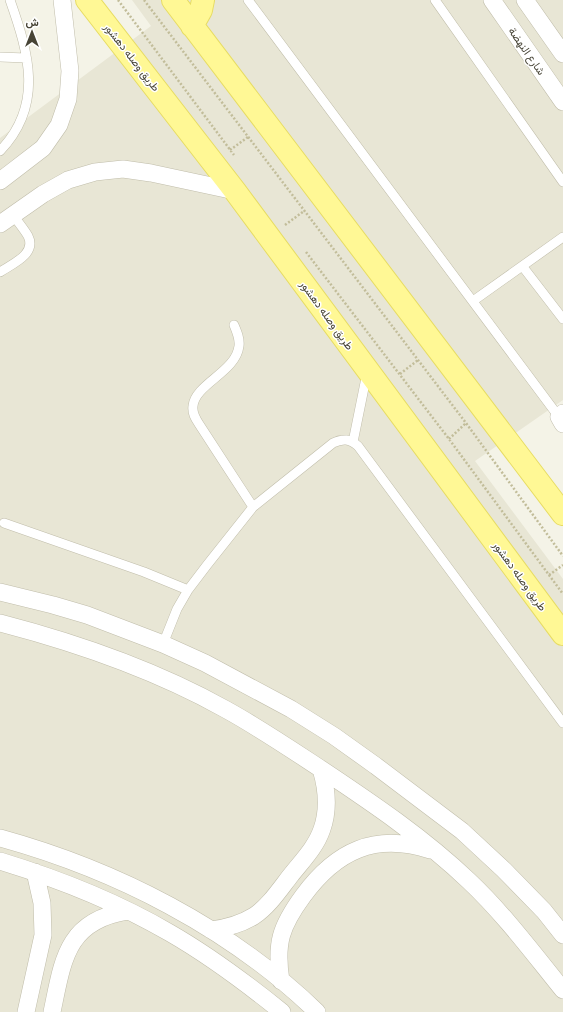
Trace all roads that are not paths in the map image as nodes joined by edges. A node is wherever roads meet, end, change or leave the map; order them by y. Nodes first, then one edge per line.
1 (10, 0) edge
2 (62, 0) edge
3 (87, 0) edge
4 (173, 0) edge
5 (203, 0) edge
6 (248, 0) edge
7 (435, 0) edge
8 (492, 0) edge
9 (525, 0) edge
10 (192, 26) junction
11 (563, 54) edge
12 (0, 57) edge
13 (26, 58) junction
14 (563, 102) edge
15 (0, 152) edge
16 (0, 180) edge
17 (563, 182) edge
18 (236, 191) junction
19 (6, 220) edge
20 (562, 241) edge
21 (523, 267) junction
22 (0, 272) edge
23 (473, 301) junction
24 (563, 319) edge
25 (234, 325) dead end
26 (368, 370) junction
27 (562, 418) edge
28 (353, 442) junction
29 (253, 507) junction
30 (563, 514) edge
31 (4, 523) dead end
32 (188, 590) junction
33 (0, 592) edge
34 (0, 623) edge
35 (563, 634) edge
36 (163, 644) junction
37 (563, 723) edge
38 (321, 769) junction
39 (0, 838) edge
40 (436, 852) junction
41 (0, 861) edge
42 (35, 872) junction
43 (127, 911) junction
44 (211, 930) junction
45 (563, 935) edge
46 (281, 981) junction
47 (563, 990) edge
48 (26, 1012) edge
49 (52, 1012) edge
50 (282, 1012) edge
51 (317, 1012) edge

1 - 13 lane
2 - 16 street
3 - 18 main road, طريق وصله دهشور
4 - 10 main road
5 - 10 main road
6 - 23 lane
7 - 17 lane
8 - 14 street, شارع النهضة
9 - 11 street
10 - 30 main road
12 - 13 lane
13 - 15 lane
18 - 19 street
18 - 26 main road, طريق وصله دهشور
19 - 22 lane
20 - 21 lane
21 - 23 lane
21 - 24 lane
23 - 27 lane
25 - 29 lane
26 - 28 lane
26 - 35 main road, طريق وصله دهشور
28 - 29 lane
28 - 37 lane
29 - 32 lane
31 - 32 lane
32 - 36 lane
33 - 36 street
34 - 38 street
36 - 45 street
38 - 40 street
38 - 44 street
39 - 44 street
40 - 46 street
40 - 47 street
41 - 42 street
42 - 43 street
42 - 48 street
43 - 49 street
43 - 50 street
44 - 46 street
46 - 51 street

